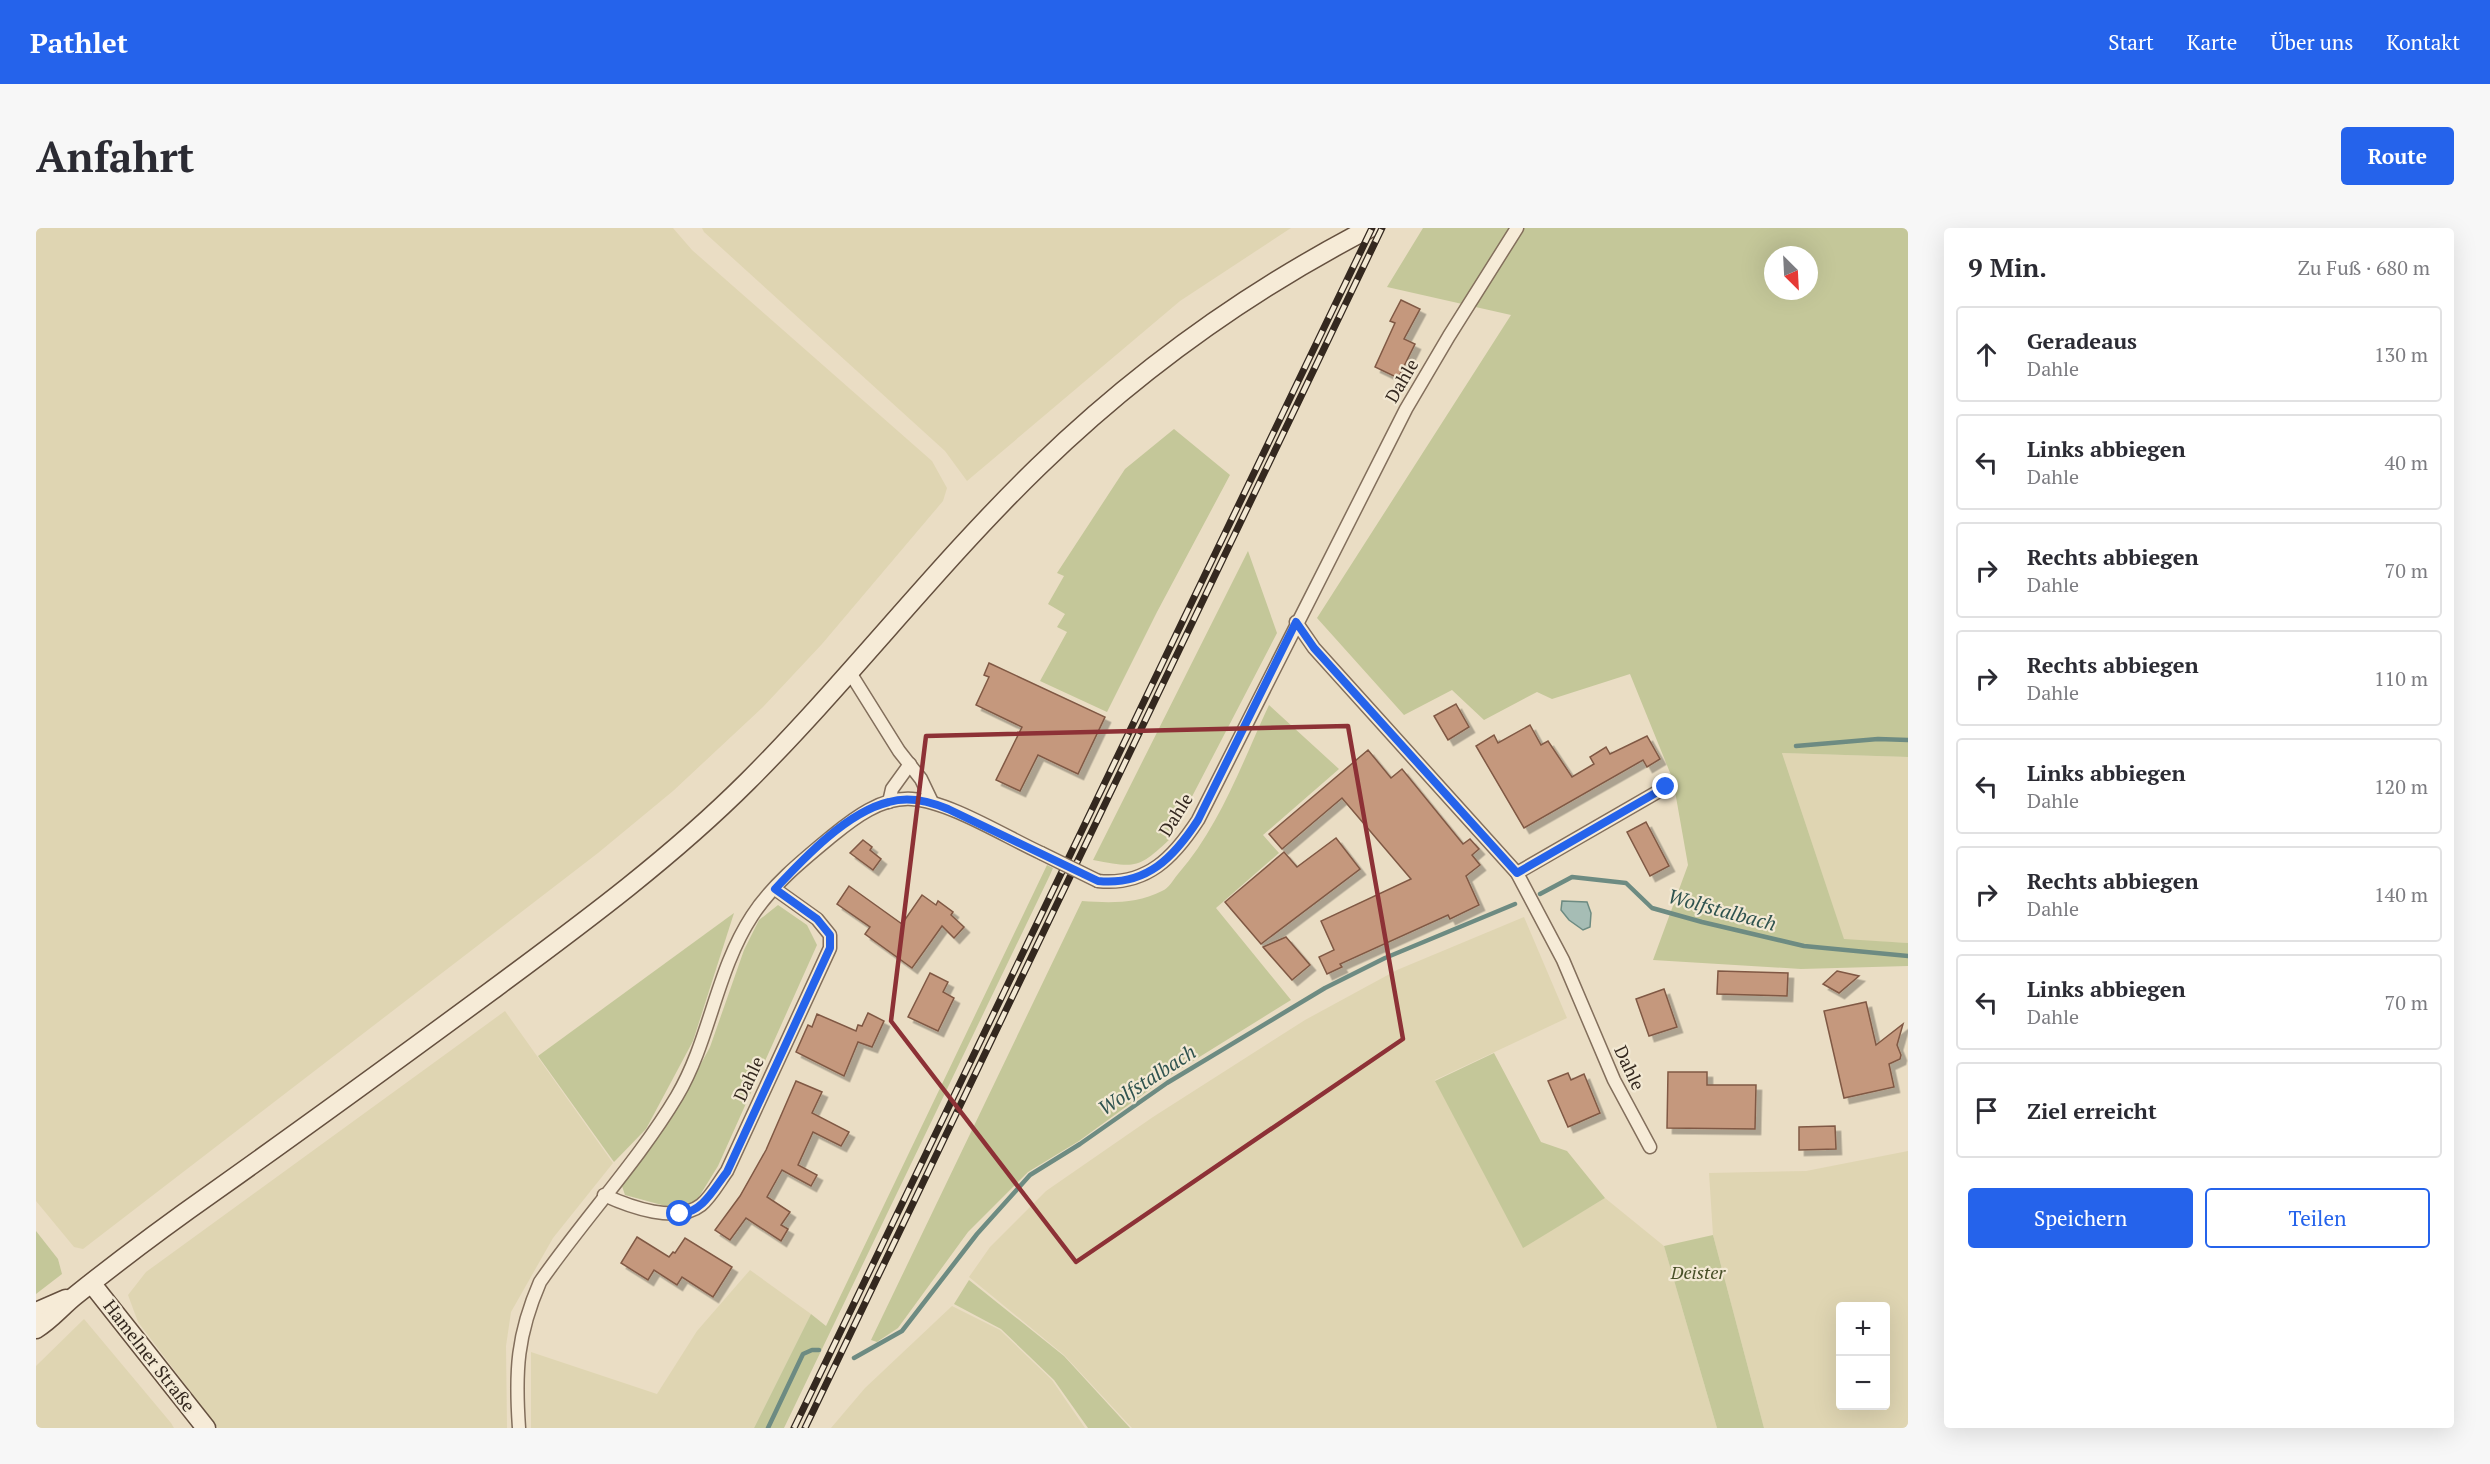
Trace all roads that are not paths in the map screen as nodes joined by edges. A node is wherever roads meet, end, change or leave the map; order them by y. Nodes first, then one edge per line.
1 (1370, 228) edge
2 (1517, 228) edge
3 (1296, 622) junction
4 (849, 671) junction
5 (910, 764) junction
6 (1666, 787) dead end
7 (889, 802) junction
8 (932, 802) junction
9 (1517, 873) junction
10 (775, 889) junction
11 (1650, 1147) dead end
12 (604, 1195) junction
13 (92, 1284) junction
14 (39, 1319) edge
15 (206, 1428) edge
16 (519, 1428) edge

1 - 4 main road
2 - 3 street, Dahle
3 - 8 street, Dahle, bridge
3 - 9 street, Dahle
4 - 5 street
4 - 13 main road
5 - 7 street
5 - 8 street
6 - 9 street
7 - 8 street, Dahle
7 - 10 street, Dahle
9 - 11 street, Dahle
10 - 12 street, Dahle
10 - 12 street, Dahle
12 - 16 street, Dahle
13 - 14 main road
13 - 15 main road, Hamelner Straße

